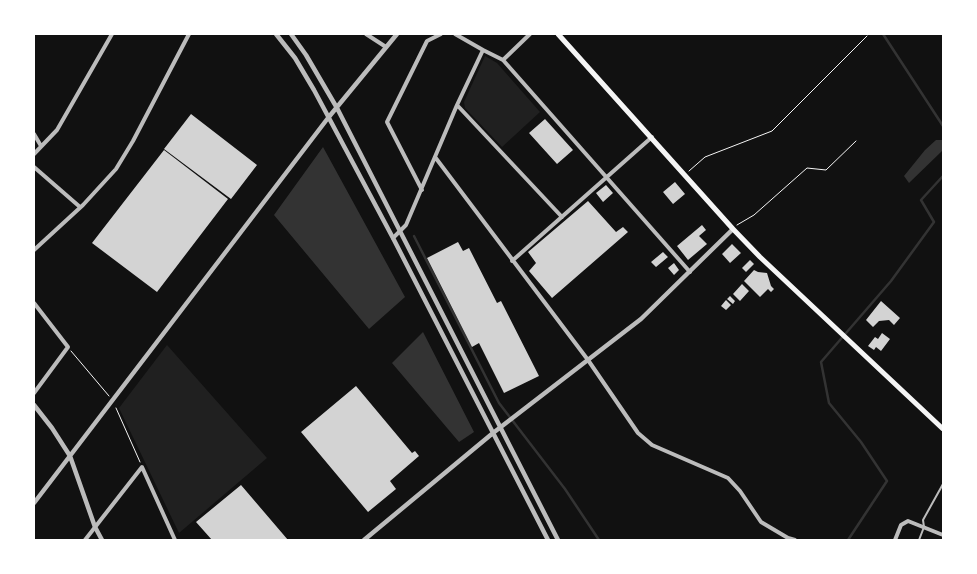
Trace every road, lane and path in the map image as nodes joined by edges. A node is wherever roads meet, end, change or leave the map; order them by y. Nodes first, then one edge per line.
1 (112, 34) edge
2 (189, 34) edge
3 (276, 34) edge
4 (291, 34) edge
5 (366, 34) edge
6 (397, 34) edge
7 (441, 34) edge
8 (455, 34) edge
9 (530, 34) edge
10 (558, 34) edge
11 (867, 36) dead end
12 (386, 47) junction
13 (483, 50) junction
14 (503, 60) junction
15 (457, 105) junction
16 (337, 108) junction
17 (328, 118) junction
18 (34, 134) edge
19 (652, 137) junction
20 (856, 141) dead end
21 (41, 146) junction
22 (34, 154) edge
23 (435, 158) junction
24 (34, 166) edge
25 (684, 174) junction
26 (606, 178) junction
27 (422, 190) junction
28 (80, 207) junction
29 (562, 217) junction
30 (733, 229) junction
31 (400, 232) junction
32 (393, 238) junction
33 (34, 250) edge
34 (512, 261) junction
35 (690, 272) junction
36 (34, 304) edge
37 (588, 360) junction
38 (34, 394) edge
39 (34, 404) edge
40 (500, 428) junction
41 (943, 429) edge
42 (493, 433) junction
43 (70, 456) junction
44 (943, 484) edge
45 (34, 503) edge
46 (95, 527) junction
47 (924, 527) junction
48 (943, 534) edge
49 (85, 540) edge
50 (102, 540) edge
51 (175, 540) edge
52 (364, 540) edge
53 (548, 540) edge
54 (558, 540) edge
55 (795, 540) edge
56 (894, 540) edge
57 (919, 540) edge

1 - 21 street
2 - 28 street
3 - 17 street
4 - 16 street
5 - 12 street
6 - 12 street
7 - 27 street
8 - 13 street
9 - 14 street
10 - 19 main road
11 - 25 path
12 - 16 street
13 - 14 street
13 - 15 street
14 - 26 street
15 - 23 street
15 - 29 street
16 - 17 street
16 - 31 street
17 - 32 street
17 - 43 street
18 - 21 street
19 - 25 main road
19 - 26 street
20 - 30 path
21 - 22 street
23 - 27 street
23 - 34 street
24 - 28 street
25 - 30 main road
26 - 29 street
26 - 35 street
27 - 31 street
28 - 33 street
29 - 34 street
30 - 35 street
30 - 41 main road
31 - 32 street
31 - 40 street
32 - 42 street
34 - 37 street
35 - 37 street
36 - 38 street
37 - 40 street
37 - 55 street
39 - 43 street
40 - 42 street
40 - 54 street
42 - 52 street
42 - 53 street
43 - 45 street
43 - 46 street
44 - 47 lane
46 - 49 street
46 - 50 street
46 - 51 street
47 - 48 street
47 - 56 street
47 - 57 lane

